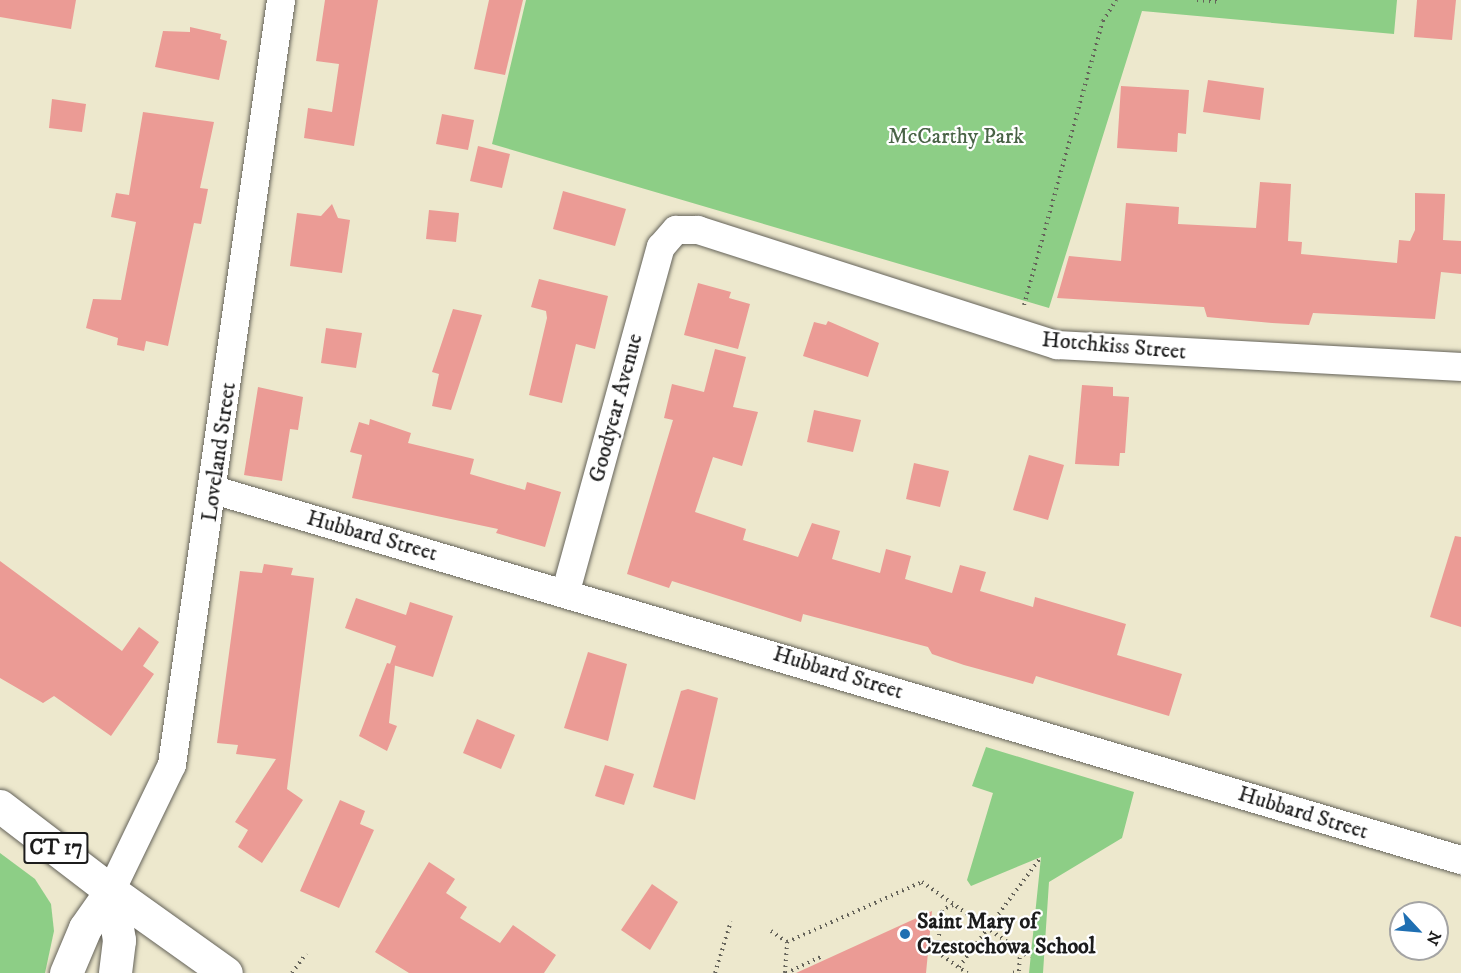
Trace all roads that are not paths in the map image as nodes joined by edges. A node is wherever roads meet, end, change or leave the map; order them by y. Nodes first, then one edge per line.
1 (281, 0) edge
2 (676, 230) joint
3 (1461, 367) edge
4 (214, 490) junction
5 (566, 591) junction
6 (0, 806) edge
7 (1461, 860) edge
8 (111, 891) junction
9 (66, 973) edge
10 (115, 973) edge
11 (226, 973) edge

1 - 4 street, Loveland Street
2 - 3 street, Hotchkiss Street
2 - 5 street, Goodyear Avenue
4 - 5 street, Hubbard Street
4 - 8 street, Loveland Street
5 - 7 street, Hubbard Street
6 - 8 main road, CT 17
8 - 9 main road, CT 17
8 - 10 main road, CT 17
8 - 11 main road

